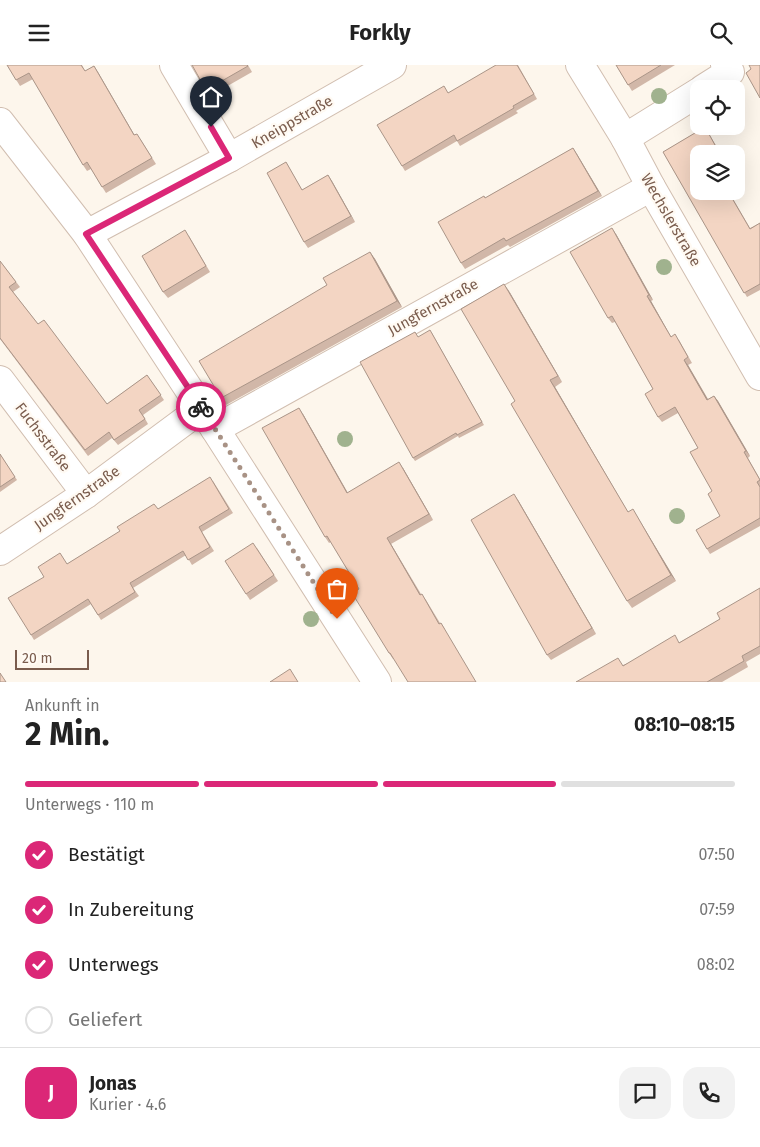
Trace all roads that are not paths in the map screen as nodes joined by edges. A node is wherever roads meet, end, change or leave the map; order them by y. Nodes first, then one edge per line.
1 (174, 65) edge
2 (392, 65) edge
3 (580, 65) edge
4 (725, 65) edge
5 (717, 80) edge
6 (690, 98) edge
7 (0, 122) edge
8 (626, 138) junction
9 (229, 158) junction
10 (651, 187) junction
11 (86, 234) junction
12 (760, 376) edge
13 (0, 380) edge
14 (208, 419) junction
15 (86, 494) junction
16 (0, 551) edge
17 (377, 682) edge

1 - 9 street
2 - 9 street, Kneippstraße
3 - 8 street, Wechslerstraße
4 - 5 street
6 - 8 street
7 - 11 street
8 - 10 street, Wechslerstraße
9 - 11 street, Kneippstraße
10 - 12 street, Wechslerstraße
10 - 14 street, Jungfernstraße
11 - 14 street
13 - 15 street, Fuchsstraße
14 - 15 street, Jungfernstraße
14 - 17 street
15 - 16 street, Jungfernstraße

